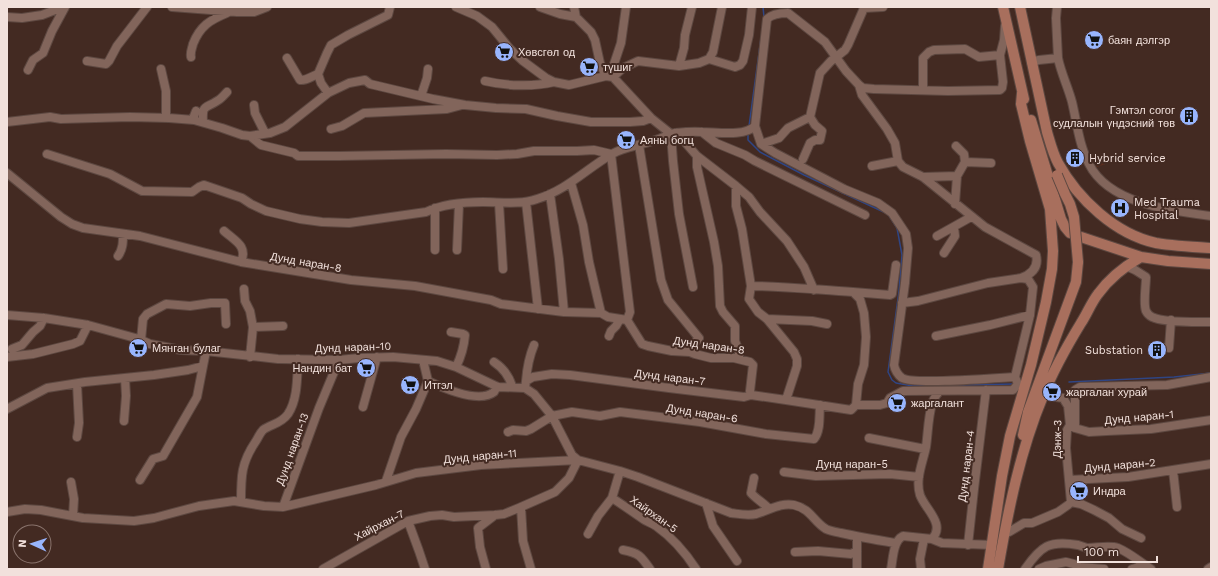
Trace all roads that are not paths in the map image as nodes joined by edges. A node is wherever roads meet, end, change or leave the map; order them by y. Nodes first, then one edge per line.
1 (64, 7) edge
2 (147, 7) edge
3 (177, 7) edge
4 (268, 7) edge
5 (390, 7) edge
6 (456, 7) edge
7 (540, 7) edge
8 (574, 7) edge
9 (626, 7) edge
10 (692, 7) edge
11 (722, 7) edge
12 (752, 7) edge
13 (883, 7) edge
14 (1020, 7) edge
15 (1057, 7) edge
16 (864, 8) edge
17 (785, 10) edge
18 (229, 12) junction
19 (1004, 12) edge
20 (576, 17) junction
21 (7, 18) edge
22 (1000, 55) junction
23 (191, 57) dead end
24 (287, 58) dead end
25 (836, 58) junction
26 (1058, 58) junction
27 (709, 59) junction
28 (87, 61) dead end
29 (1031, 62) junction
30 (680, 66) junction
31 (428, 69) dead end
32 (28, 70) dead end
33 (161, 70) dead end
34 (318, 74) junction
35 (610, 76) junction
36 (485, 81) dead end
37 (554, 82) junction
38 (859, 85) junction
39 (923, 90) junction
40 (227, 92) dead end
41 (328, 93) junction
42 (1022, 93) junction
43 (422, 96) junction
44 (254, 104) dead end
45 (465, 105) junction
46 (196, 111) dead end
47 (810, 117) junction
48 (166, 118) junction
49 (651, 118) junction
50 (194, 120) junction
51 (7, 122) edge
52 (203, 122) junction
53 (753, 128) junction
54 (331, 129) dead end
55 (702, 132) junction
56 (1047, 132) junction
57 (265, 134) junction
58 (674, 134) junction
59 (250, 136) junction
60 (761, 144) junction
61 (640, 145) junction
62 (956, 146) dead end
63 (47, 154) dead end
64 (611, 154) junction
65 (697, 156) junction
66 (803, 159) dead end
67 (898, 161) junction
68 (965, 162) junction
69 (991, 163) dead end
70 (872, 166) dead end
71 (7, 173) edge
72 (923, 176) junction
73 (956, 176) junction
74 (571, 183) junction
75 (736, 186) junction
76 (550, 194) junction
77 (526, 202) junction
78 (499, 203) junction
79 (459, 204) junction
80 (955, 204) junction
81 (435, 208) junction
82 (865, 215) dead end
83 (1211, 216) edge
84 (971, 217) junction
85 (954, 227) junction
86 (224, 232) dead end
87 (1070, 233) dead end
88 (123, 234) junction
89 (937, 236) dead end
90 (1081, 237) dead end
91 (1211, 248) edge
92 (435, 250) dead end
93 (457, 250) dead end
94 (944, 253) dead end
95 (118, 256) dead end
96 (1141, 257) junction
97 (241, 262) junction
98 (1211, 264) edge
99 (896, 265) dead end
100 (1126, 266) junction
101 (503, 269) dead end
102 (1021, 278) junction
103 (751, 286) junction
104 (693, 287) dead end
105 (244, 289) dead end
106 (814, 290) junction
107 (853, 292) junction
108 (902, 303) junction
109 (538, 308) junction
110 (564, 312) junction
111 (601, 313) junction
112 (7, 314) edge
113 (1030, 315) junction
114 (44, 318) junction
115 (767, 319) junction
116 (623, 320) junction
117 (1171, 320) junction
118 (1211, 322) edge
119 (226, 324) dead end
120 (827, 324) dead end
121 (88, 325) junction
122 (283, 326) dead end
123 (252, 327) junction
124 (450, 332) dead end
125 (608, 336) dead end
126 (936, 336) dead end
127 (141, 340) junction
128 (534, 345) dead end
129 (12, 348) dead end
130 (1169, 348) dead end
131 (206, 351) junction
132 (690, 352) junction
133 (7, 357) edge
134 (250, 357) junction
135 (377, 357) junction
136 (298, 359) junction
137 (739, 359) junction
138 (339, 360) junction
139 (423, 360) junction
140 (494, 362) dead end
141 (203, 366) junction
142 (456, 367) junction
143 (1015, 377) junction
144 (1211, 377) edge
145 (125, 378) junction
146 (428, 381) junction
147 (77, 384) junction
148 (525, 384) junction
149 (512, 386) junction
150 (498, 387) junction
151 (986, 390) junction
152 (940, 391) junction
153 (751, 395) junction
154 (1043, 395) junction
155 (786, 400) junction
156 (820, 405) junction
157 (856, 405) junction
158 (363, 407) dead end
159 (7, 409) edge
160 (552, 416) junction
161 (124, 420) dead end
162 (1211, 420) edge
163 (1072, 426) junction
164 (508, 432) dead end
165 (77, 437) dead end
166 (869, 438) dead end
167 (925, 449) junction
168 (578, 460) junction
169 (1211, 464) edge
170 (1173, 470) junction
171 (620, 471) junction
172 (784, 472) dead end
173 (919, 477) junction
174 (754, 478) dead end
175 (140, 480) dead end
176 (1069, 480) junction
177 (386, 481) junction
178 (71, 482) dead end
179 (612, 498) junction
180 (241, 502) junction
181 (1071, 502) junction
182 (706, 503) junction
183 (283, 507) junction
184 (521, 507) junction
185 (1177, 507) dead end
186 (769, 509) junction
187 (7, 512) edge
188 (495, 515) junction
189 (73, 516) junction
190 (408, 521) junction
191 (1007, 533) junction
192 (588, 534) dead end
193 (857, 537) junction
194 (1141, 538) dead end
195 (928, 539) junction
196 (895, 543) junction
197 (968, 544) junction
198 (992, 545) junction
199 (623, 550) dead end
200 (857, 551) junction
201 (795, 552) dead end
202 (737, 561) dead end
203 (323, 567) edge
204 (1148, 567) edge
205 (1211, 567) edge
206 (1080, 568) edge
207 (425, 569) edge
208 (486, 569) edge
209 (531, 569) edge
210 (650, 569) edge
211 (696, 569) edge
212 (857, 569) edge
213 (891, 569) edge
214 (921, 569) edge
215 (988, 569) edge
216 (998, 569) edge
217 (1025, 569) edge
218 (1039, 569) edge
219 (1104, 569) edge
220 (1132, 569) edge
221 (1208, 569) edge

1 - 21 street
1 - 32 street
2 - 28 street
3 - 18 street
4 - 18 street
5 - 34 street
6 - 37 street
7 - 20 street
8 - 20 street
9 - 35 street
10 - 30 street
11 - 27 street
12 - 27 street
13 - 16 street
14 - 29 main road
15 - 26 street
16 - 25 street
17 - 25 street
17 - 53 street
18 - 23 street
19 - 22 street
19 - 42 main road
20 - 35 street
22 - 39 street
22 - 39 street
24 - 34 street
25 - 38 street
25 - 47 street
26 - 29 street
26 - 83 street
27 - 30 street
29 - 56 main road
30 - 35 street
31 - 43 street
33 - 48 street
34 - 41 street
35 - 37 street
35 - 49 street
36 - 37 street
38 - 39 street
38 - 67 street
40 - 52 street
41 - 43 street
41 - 57 street
42 - 87 main road
42 - 198 main road
43 - 45 street
44 - 57 street
45 - 49 street
45 - 54 street
46 - 50 street
47 - 60 street
47 - 66 street
48 - 50 street
48 - 51 street
49 - 58 street
50 - 52 street
52 - 59 street
53 - 55 street
53 - 60 street
55 - 58 street
55 - 82 street
56 - 91 main road
56 - 191 main road, bridge
57 - 59 street
58 - 61 street
58 - 65 street
58 - 104 street
59 - 64 street
60 - 108 street
61 - 64 street
61 - 132 street
62 - 68 street
63 - 81 street
64 - 74 street
64 - 116 street
65 - 75 street
65 - 137 street
67 - 70 street
67 - 72 street
68 - 69 street
68 - 73 street
71 - 88 street, Дунд наран-8
72 - 73 street
72 - 80 street
73 - 80 street
74 - 76 street
74 - 111 street
75 - 103 street
75 - 106 street
76 - 77 street
76 - 110 street
77 - 78 street
77 - 109 street
78 - 79 street
78 - 101 street
79 - 81 street
79 - 93 street
80 - 84 street
81 - 92 street
84 - 85 street
84 - 102 street
85 - 89 street
85 - 94 street
86 - 97 street
88 - 95 street
88 - 97 street, Дунд наран-8
90 - 96 main road
96 - 98 main road
96 - 100 main road
97 - 109 street, Дунд наран-8
99 - 107 street
100 - 117 street
100 - 154 main road
102 - 108 street
102 - 113 street
103 - 106 street
103 - 115 street
105 - 123 street
106 - 107 street
107 - 157 street
108 - 143 street
109 - 110 street, Дунд наран-8
110 - 111 street, Дунд наран-8
111 - 116 street, Дунд наран-8
112 - 114 street, Дунд наран-10
113 - 126 street
113 - 143 street
114 - 121 street, Дунд наран-10
114 - 129 street
115 - 120 street
115 - 155 street
116 - 125 street
116 - 132 street, Дунд наран-8
117 - 118 street
117 - 130 street
119 - 127 street
121 - 127 street, Дунд наран-10
121 - 133 street
122 - 123 street
123 - 134 street
124 - 142 street
127 - 131 street, Дунд наран-10
128 - 148 street
131 - 134 street, Дунд наран-10
131 - 141 street
132 - 137 street, Дунд наран-8
134 - 136 street, Дунд наран-10
135 - 138 street, Дунд наран-10
135 - 139 street, Дунд наран-10
135 - 158 street
136 - 138 street, Дунд наран-10
136 - 180 street, Дунд наран-13
137 - 153 street, Дунд наран-8
138 - 183 street, Дунд наран-13
139 - 142 street, Дунд наран-10
139 - 146 street
140 - 149 street
141 - 145 street
141 - 175 street
142 - 150 street, Дунд наран-10
143 - 151 street
144 - 163 street
145 - 147 street
145 - 161 street
146 - 150 street
146 - 177 street
147 - 159 street
147 - 165 street
148 - 149 street
148 - 153 street, Дунд наран-7
148 - 160 street
149 - 150 street
151 - 152 street
151 - 197 street, Дунд наран-4
152 - 157 street
152 - 167 street
153 - 155 street, Дунд наран-7
154 - 163 street, Дэнж-3
154 - 191 main road
155 - 156 street, Дунд наран-7
156 - 157 street
156 - 160 street, Дунд наран-6
160 - 164 street, Дунд наран-11
160 - 168 street
162 - 163 street, Дунд наран-1
163 - 176 street, Дэнж-3
166 - 167 street, Дунд наран-5
167 - 173 street
168 - 171 street
168 - 177 street, Дунд наран-11
168 - 184 street, Хайрхан-7
169 - 170 street, Дунд наран-2
170 - 176 street, Дунд наран-2
170 - 185 street
171 - 179 street
171 - 182 street, Хайрхан-5
172 - 173 street, Дунд наран-5
173 - 195 street
174 - 186 street
176 - 181 street, Дэнж-3
177 - 183 street, Дунд наран-11
178 - 189 street
179 - 192 street
179 - 211 street, Хайрхан-5
180 - 183 street
180 - 189 street
181 - 191 street
181 - 194 street
182 - 186 street, Хайрхан-5
182 - 202 street
184 - 188 street, Хайрхан-7
184 - 209 street
186 - 193 street, Хайрхан-5
187 - 189 street
188 - 190 street, Хайрхан-7
188 - 208 street
190 - 203 street, Хайрхан-7
190 - 207 street
191 - 216 main road
193 - 196 street, Хайрхан-5
193 - 200 street
195 - 196 street
195 - 197 street
195 - 214 street
196 - 213 street
197 - 198 street
198 - 215 main road
199 - 210 street
200 - 201 street
200 - 212 street
204 - 217 street
204 - 220 street
205 - 221 street
206 - 218 street
206 - 219 street

